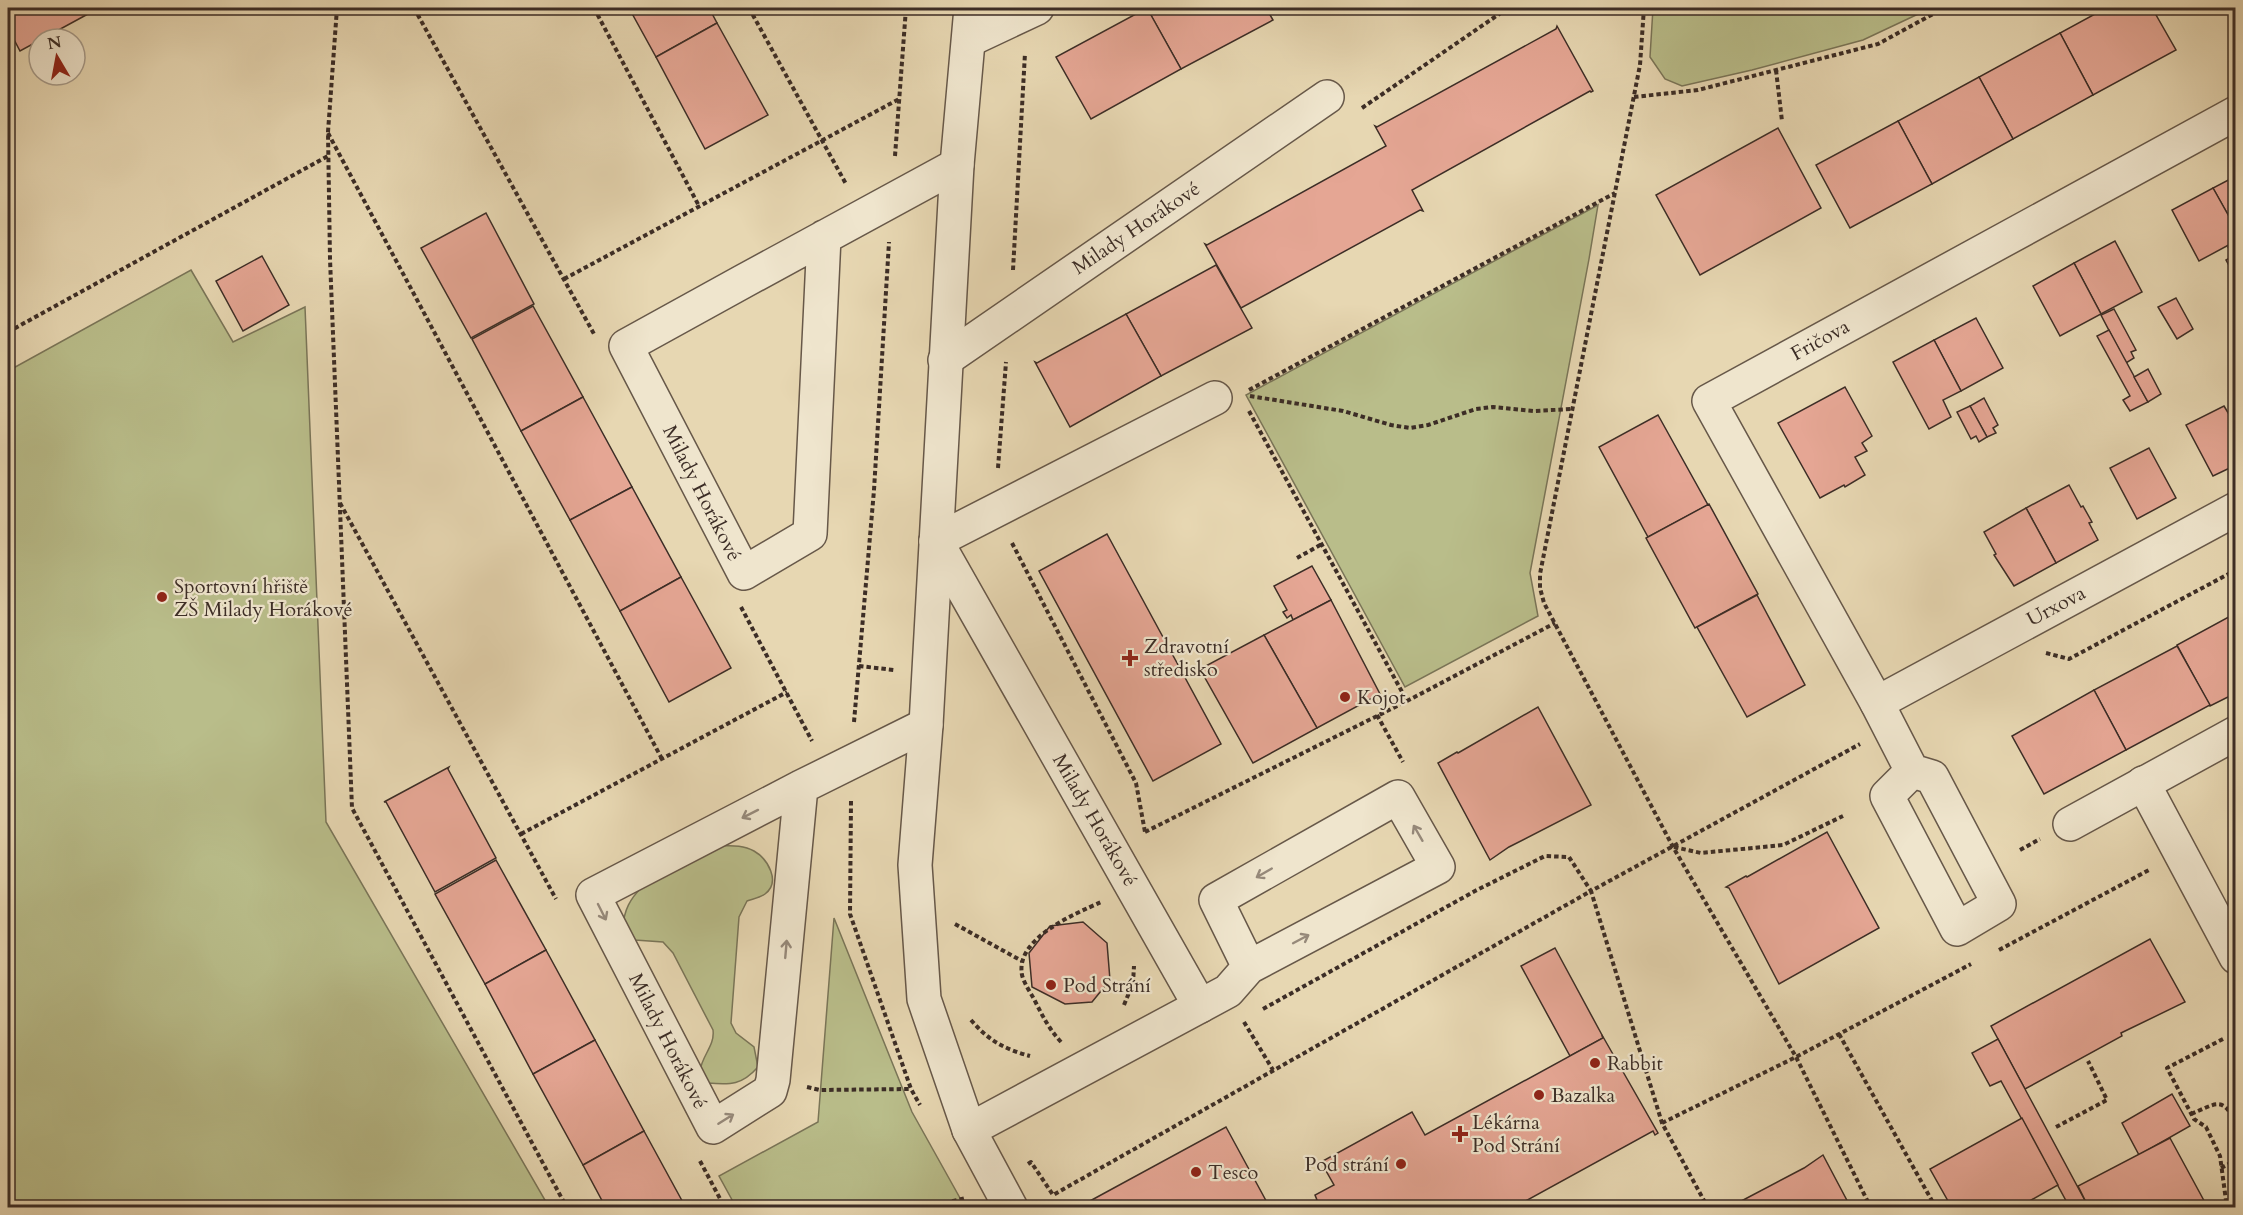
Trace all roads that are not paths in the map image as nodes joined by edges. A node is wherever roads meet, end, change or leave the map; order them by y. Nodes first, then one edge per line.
1 (971, 8) edge
2 (1032, 10) edge
3 (969, 40) junction
4 (1327, 97) dead end
5 (2235, 113) edge
6 (957, 165) junction
7 (824, 237) junction
8 (945, 360) junction
9 (1228, 396) road end
10 (2235, 509) edge
11 (936, 541) junction
12 (1883, 715) junction
13 (926, 725) junction
14 (2235, 733) edge
15 (1912, 771) dead end
16 (2143, 783) junction
17 (801, 787) junction
18 (2070, 824) dead end
19 (2235, 957) edge
20 (1226, 988) junction
21 (969, 1130) junction
22 (1011, 1208) edge

1 - 3 street
2 - 3 street
3 - 6 street
4 - 8 street, Milady Horákové
5 - 12 street, Fričova
6 - 7 street, Milady Horákové
6 - 8 street
7 - 7 street, Milady Horákové
8 - 11 street
9 - 11 street
10 - 12 street, Urxova
11 - 13 street
11 - 20 street, Milady Horákové
12 - 15 street
13 - 17 street, Milady Horákové
13 - 21 street
14 - 16 street
16 - 18 street
16 - 19 street
17 -> 17 street, Milady Horákové
20 -> 20 street
20 - 21 street
21 - 22 street

